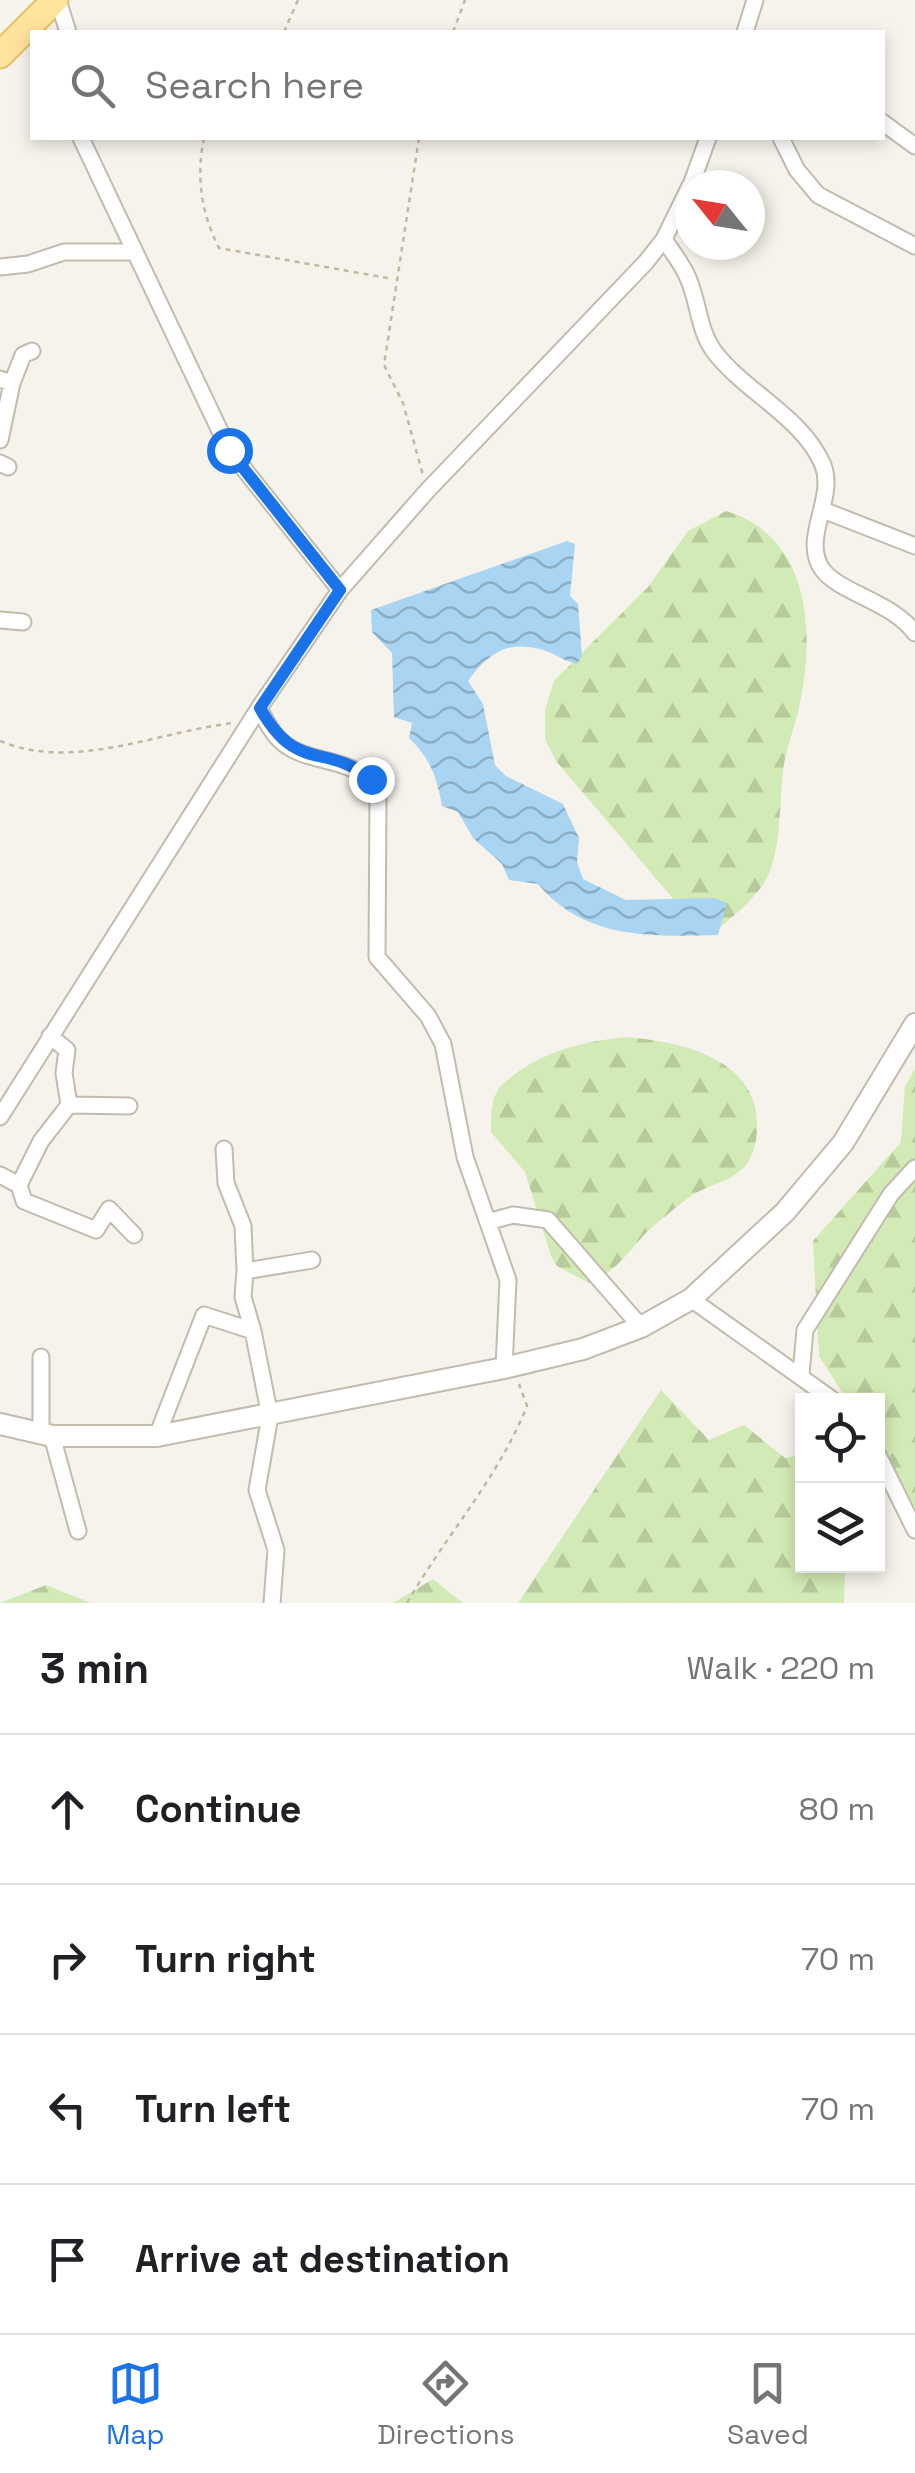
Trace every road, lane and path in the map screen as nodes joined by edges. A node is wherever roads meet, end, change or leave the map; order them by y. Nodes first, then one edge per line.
1 (56, 0) edge
2 (298, 0) edge
3 (465, 0) edge
4 (756, 0) edge
5 (751, 29) edge
6 (67, 30) edge
7 (285, 30) edge
8 (453, 30) edge
9 (0, 55) edge
10 (885, 124) edge
11 (82, 140) edge
12 (204, 140) edge
13 (419, 140) edge
14 (707, 140) edge
15 (782, 140) edge
16 (915, 146) edge
17 (696, 170) edge
18 (675, 217) edge
19 (664, 240) junction
20 (915, 246) edge
21 (134, 252) junction
22 (0, 267) edge
23 (395, 279) junction
24 (32, 351) dead end
25 (6, 381) edge
26 (0, 440) edge
27 (428, 491) junction
28 (822, 510) junction
29 (915, 546) edge
30 (340, 590) junction
31 (0, 620) edge
32 (23, 622) dead end
33 (913, 626) edge
34 (255, 714) junction
35 (0, 741) edge
36 (914, 1030) edge
37 (50, 1036) junction
38 (69, 1105) junction
39 (128, 1106) dead end
40 (0, 1117) edge
41 (224, 1149) dead end
42 (915, 1168) edge
43 (0, 1175) edge
44 (19, 1185) junction
45 (491, 1221) junction
46 (134, 1234) dead end
47 (312, 1260) dead end
48 (245, 1271) junction
49 (691, 1299) junction
50 (641, 1327) junction
51 (253, 1331) junction
52 (40, 1357) dead end
53 (504, 1368) junction
54 (801, 1374) junction
55 (824, 1393) edge
56 (270, 1416) junction
57 (0, 1424) edge
58 (47, 1435) junction
59 (157, 1436) junction
60 (885, 1468) edge
61 (915, 1530) edge
62 (78, 1531) dead end
63 (272, 1603) edge
64 (407, 1603) edge

1 - 6 street
1 - 9 main road
2 - 7 path
3 - 8 path
4 - 5 street
10 - 16 street
11 - 21 street
12 - 23 path
13 - 23 path
14 - 17 street
15 - 20 street
18 - 19 street
19 - 27 street
19 - 28 street
21 - 22 street
21 - 30 street
23 - 27 path
24 - 25 street
25 - 26 street
27 - 30 street
28 - 29 street
28 - 33 street
30 - 34 street
31 - 32 street
34 - 35 path
34 - 37 street
34 - 45 street
36 - 49 street
37 - 38 street
37 - 40 street
38 - 39 street
38 - 44 street
41 - 48 street
42 - 54 street
43 - 44 street
44 - 46 street
45 - 50 street
45 - 53 street
47 - 48 street
48 - 51 street
49 - 50 street
49 - 54 street
50 - 53 street
51 - 56 street
51 - 59 street
52 - 58 street
53 - 56 street
53 - 64 path
54 - 55 street
56 - 59 street
56 - 63 street
57 - 58 street
58 - 59 street
58 - 62 street
60 - 61 street

